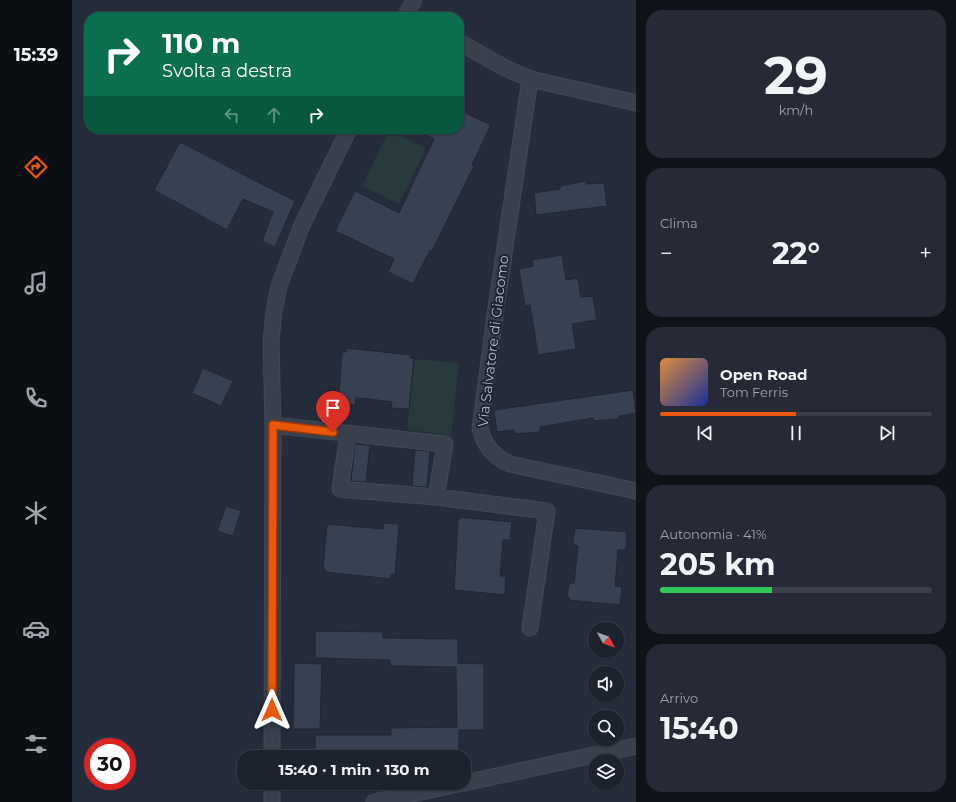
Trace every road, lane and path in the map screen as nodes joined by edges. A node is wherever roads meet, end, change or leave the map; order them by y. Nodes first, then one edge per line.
1 (414, 0) edge
2 (410, 12) edge
3 (464, 45) edge
4 (530, 79) junction
5 (636, 103) edge
6 (347, 134) edge
7 (273, 425) junction
8 (348, 433) junction
9 (636, 491) edge
10 (436, 497) junction
11 (530, 628) dead end
12 (636, 746) edge
13 (272, 750) edge
14 (471, 781) edge
15 (272, 790) edge
16 (430, 790) edge
17 (272, 802) edge
18 (374, 802) edge

1 - 2 street
3 - 4 street
4 - 5 street
4 - 9 street, Via Salvatore di Giacomo
6 - 7 street
7 - 8 street
7 - 13 street
8 - 10 street
8 - 10 street
10 - 11 street
12 - 14 street
15 - 17 street
16 - 18 street

